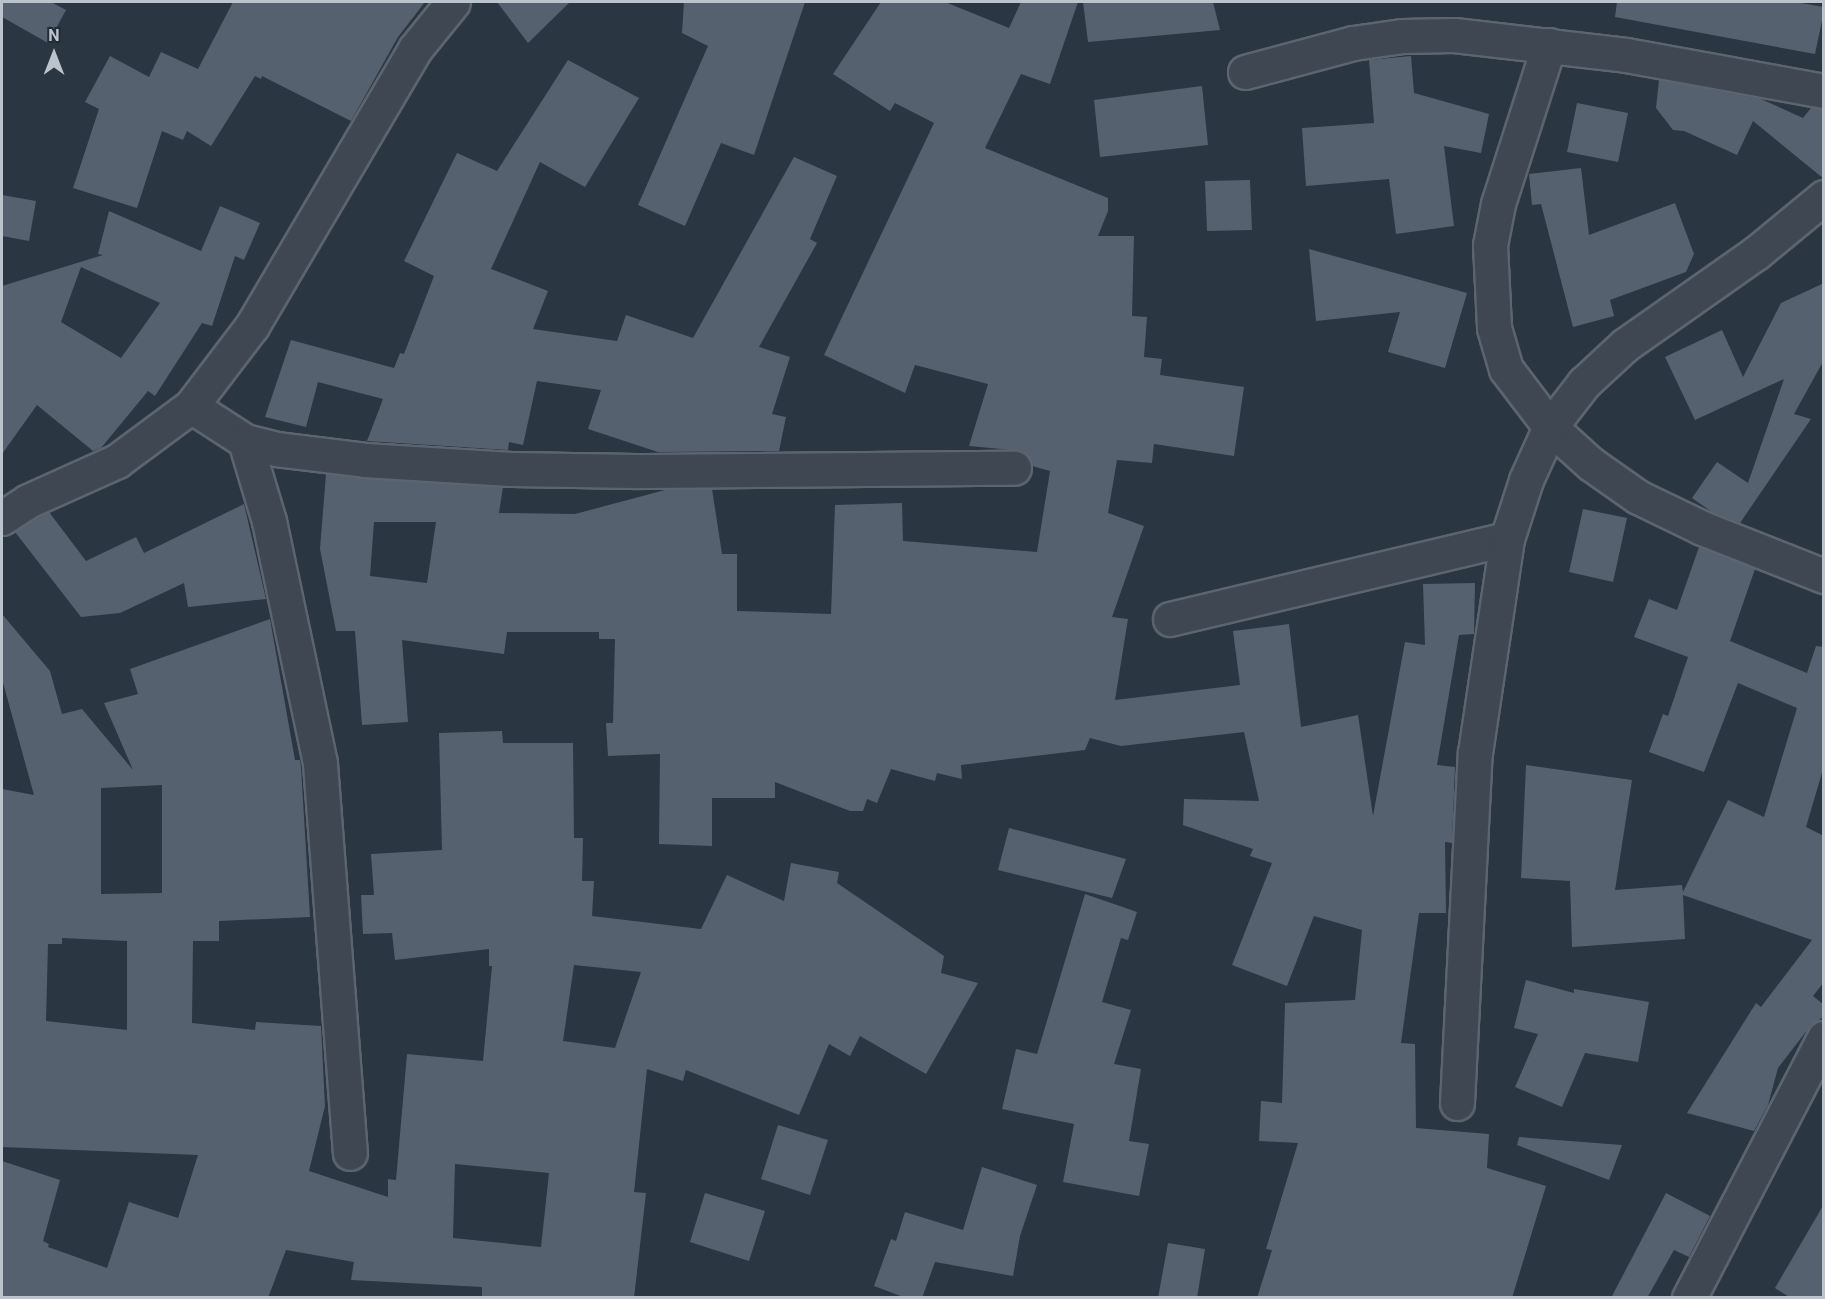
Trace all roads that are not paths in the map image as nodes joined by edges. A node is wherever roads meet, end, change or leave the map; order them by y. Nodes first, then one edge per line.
1 (453, 2) edge
2 (1549, 45) junction
3 (1245, 72) dead end
4 (1824, 92) edge
5 (1824, 197) edge
6 (191, 406) junction
7 (1550, 427) junction
8 (246, 441) junction
9 (1014, 468) dead end
10 (2, 518) edge
11 (1507, 540) junction
12 (1824, 576) edge
13 (1170, 619) dead end
14 (1824, 1038) edge
15 (1457, 1103) dead end
16 (350, 1153) dead end
17 (1689, 1298) edge

1 - 6 street
2 - 3 street
2 - 4 street
2 - 7 street
5 - 7 street
6 - 8 street
6 - 10 street
7 - 11 street
7 - 12 street
8 - 9 street
8 - 16 street
11 - 13 street
11 - 15 street
14 - 17 street

